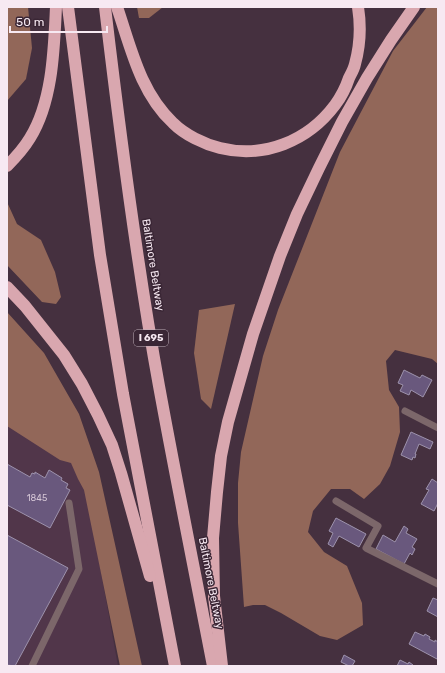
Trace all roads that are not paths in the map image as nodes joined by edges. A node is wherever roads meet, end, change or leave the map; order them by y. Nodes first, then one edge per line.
1 (56, 7) edge
2 (68, 7) edge
3 (105, 7) edge
4 (118, 7) edge
5 (358, 7) edge
6 (414, 7) edge
7 (7, 166) edge
8 (7, 287) edge
9 (406, 411) dead end
10 (438, 428) edge
11 (336, 501) dead end
12 (69, 503) dead end
13 (438, 584) edge
14 (172, 651) junction
15 (32, 666) edge
16 (175, 666) edge
17 (213, 666) edge
18 (222, 666) edge

1 - 7 highway
2 - 14 highway
3 - 17 highway, Baltimore Beltway / I 695
4 - 5 highway
6 - 18 highway
8 - 14 highway
9 - 10 lane
11 - 13 lane
12 - 15 lane
14 - 16 highway

